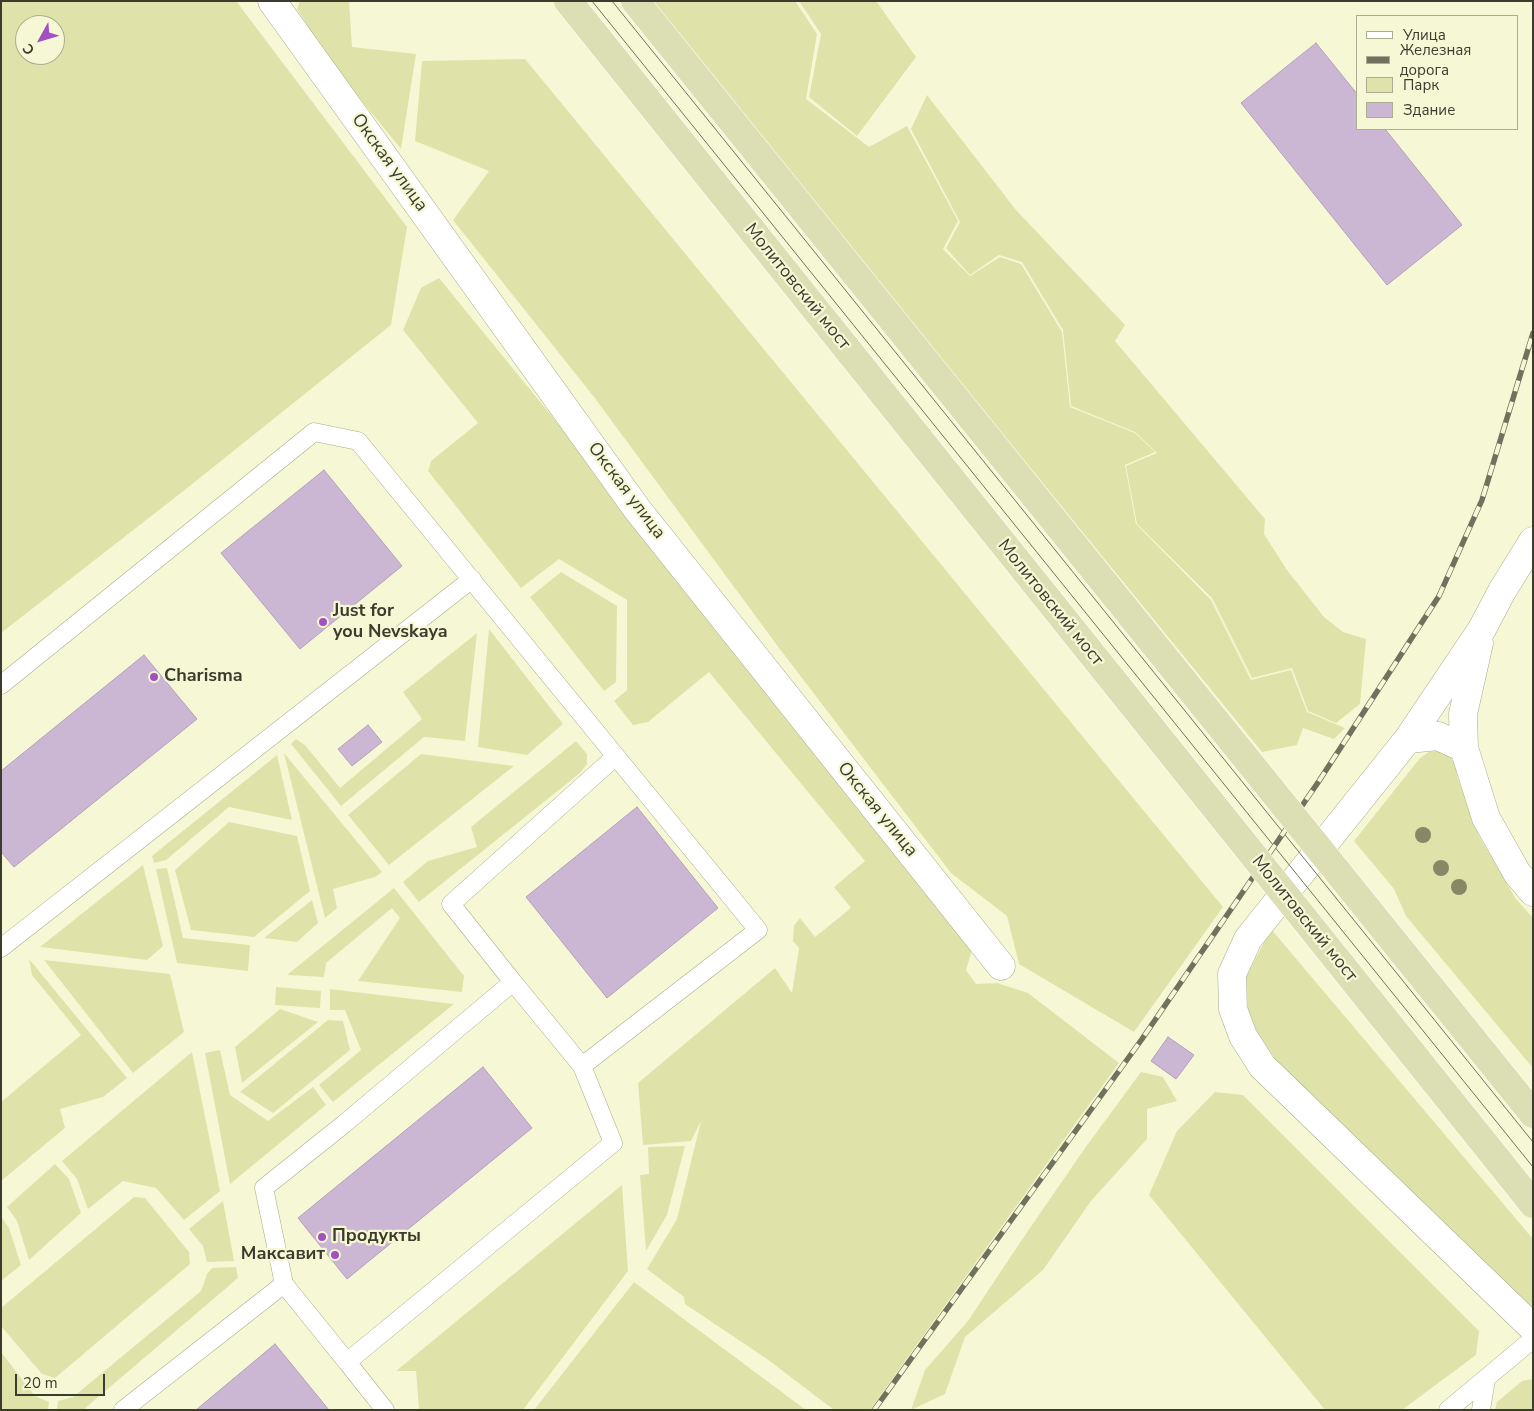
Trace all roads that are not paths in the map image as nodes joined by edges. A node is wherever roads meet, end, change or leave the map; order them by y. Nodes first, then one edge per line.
1 (272, 1) edge
2 (568, 1) edge
3 (635, 1) edge
4 (1533, 541) edge
5 (472, 579) junction
6 (1482, 629) junction
7 (1, 685) edge
8 (1408, 738) junction
9 (1464, 748) junction
10 (616, 756) junction
11 (1533, 892) edge
12 (1, 948) edge
13 (1001, 966) dead end
14 (513, 982) junction
15 (582, 1066) junction
16 (1533, 1114) edge
17 (1533, 1204) edge
18 (284, 1284) junction
19 (1533, 1328) edge
20 (1533, 1339) edge
21 (347, 1362) junction
22 (1486, 1379) junction
23 (123, 1410) edge
24 (385, 1410) edge
25 (1448, 1410) edge
26 (1481, 1410) edge

1 - 13 street, Окская улица
2 - 17 main road, Молитовский мост, bridge
3 - 16 main road, bridge
4 - 6 street
5 - 7 lane
5 - 10 lane
5 - 12 lane
6 - 8 street
6 - 9 street
8 - 9 street
8 - 19 street
9 - 11 street
10 - 14 lane
10 - 15 lane
14 - 15 lane
14 - 18 lane
15 - 21 lane
18 - 21 lane
18 - 23 lane
20 - 22 lane
21 - 24 lane
22 - 25 lane
22 - 26 lane

